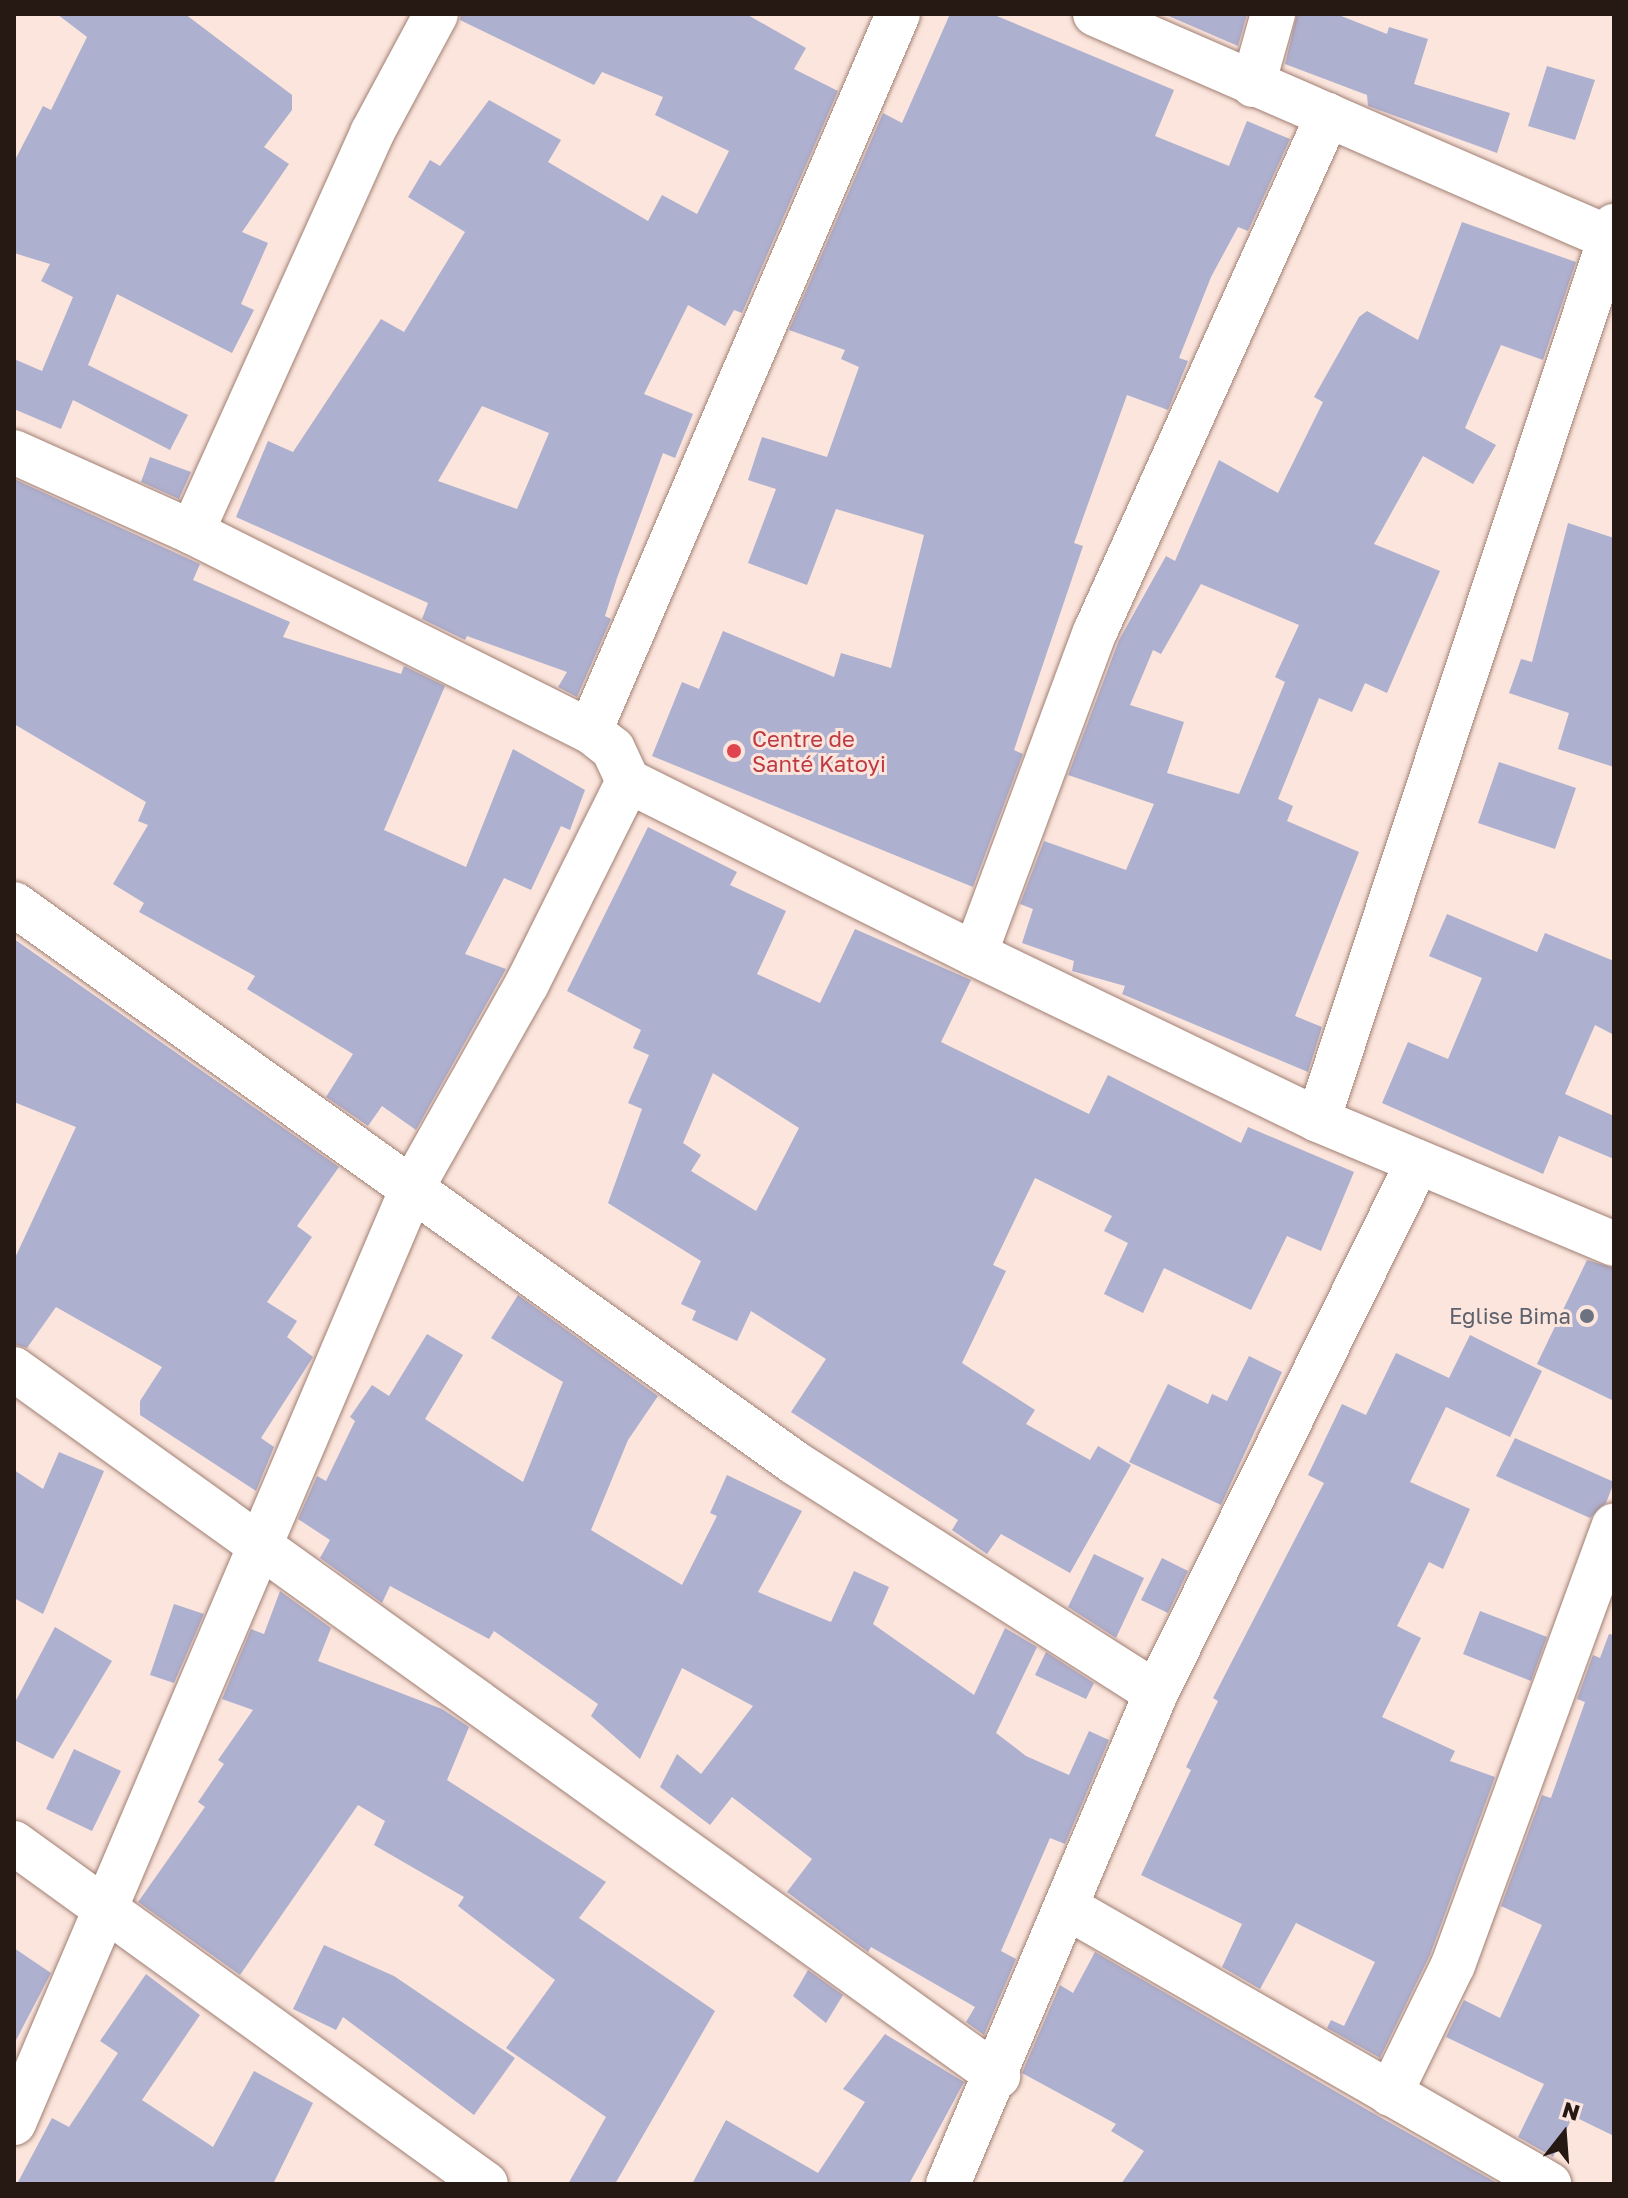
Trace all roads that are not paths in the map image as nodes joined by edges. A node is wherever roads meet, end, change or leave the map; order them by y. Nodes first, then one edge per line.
1 (436, 14) edge
2 (898, 14) edge
3 (1095, 14) edge
4 (1273, 14) edge
5 (1253, 85) junction
6 (1328, 115) junction
7 (1613, 235) edge
8 (14, 452) edge
9 (192, 532) junction
10 (590, 731) junction
11 (628, 781) junction
12 (14, 904) edge
13 (975, 954) junction
14 (1318, 1120) junction
15 (1418, 1162) junction
16 (413, 1186) junction
17 (1614, 1244) edge
18 (14, 1369) edge
19 (1614, 1526) edge
20 (261, 1553) junction
21 (1156, 1693) junction
22 (14, 1843) edge
23 (1068, 1908) junction
24 (107, 1909) junction
25 (998, 2076) junction
26 (1390, 2094) junction
27 (14, 2123) edge
28 (486, 2184) edge
29 (948, 2184) edge
30 (1549, 2184) edge

1 - 9 street
2 - 10 street
3 - 5 street
4 - 5 street
5 - 6 street
6 - 7 street
6 - 13 street
7 - 14 street
8 - 9 street
9 - 10 street
10 - 11 street
11 - 13 street
11 - 16 street
12 - 16 street
13 - 14 street
14 - 15 street
15 - 17 street
15 - 21 street
16 - 20 street
16 - 21 street
18 - 20 street
19 - 26 street
20 - 24 street
20 - 25 street
21 - 23 street
22 - 24 street
23 - 25 street
23 - 26 street
24 - 27 street
24 - 28 street
25 - 29 street
26 - 30 street

